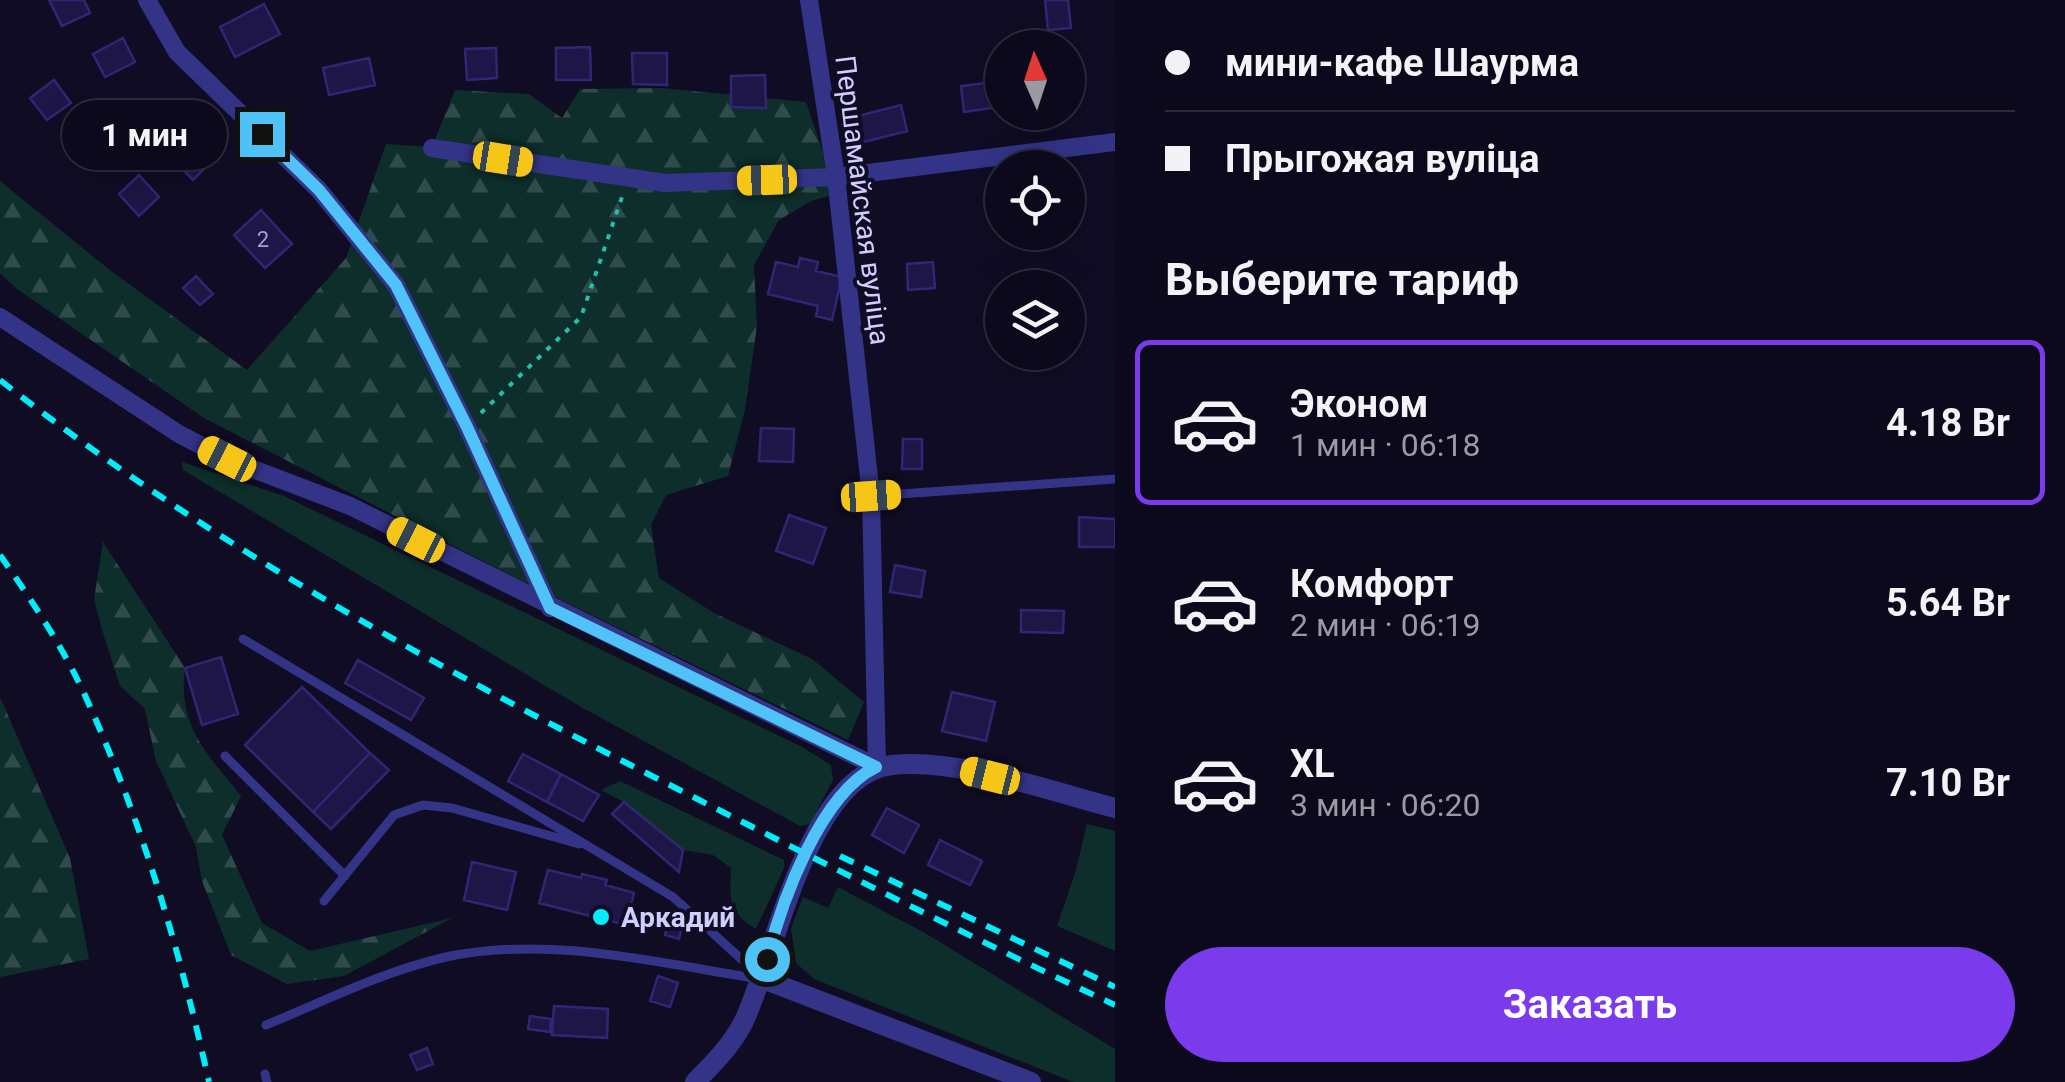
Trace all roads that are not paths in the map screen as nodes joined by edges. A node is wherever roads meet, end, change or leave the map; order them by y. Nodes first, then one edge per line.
1 (147, 0) edge
2 (809, 0) edge
3 (1115, 142) edge
4 (432, 148) dead end
5 (836, 177) junction
6 (0, 317) edge
7 (1115, 479) edge
8 (871, 496) junction
9 (550, 608) junction
10 (243, 639) dead end
11 (225, 756) dead end
12 (876, 767) junction
13 (1115, 808) edge
14 (591, 848) junction
15 (345, 876) junction
16 (324, 901) dead end
17 (762, 979) junction
18 (266, 1025) dead end
19 (703, 1078) edge
20 (1030, 1082) edge

1 - 9 street
2 - 5 street, Першамайская вуліца
3 - 5 street
4 - 5 street
5 - 8 street, Першамайская вуліца
6 - 9 street
7 - 8 lane
8 - 12 street, Першамайская вуліца
9 - 12 street
10 - 14 lane
11 - 15 lane
12 - 13 street
12 - 17 street
14 - 15 lane
14 - 17 lane
15 - 16 lane
17 - 18 lane
17 - 19 street
17 - 20 street

